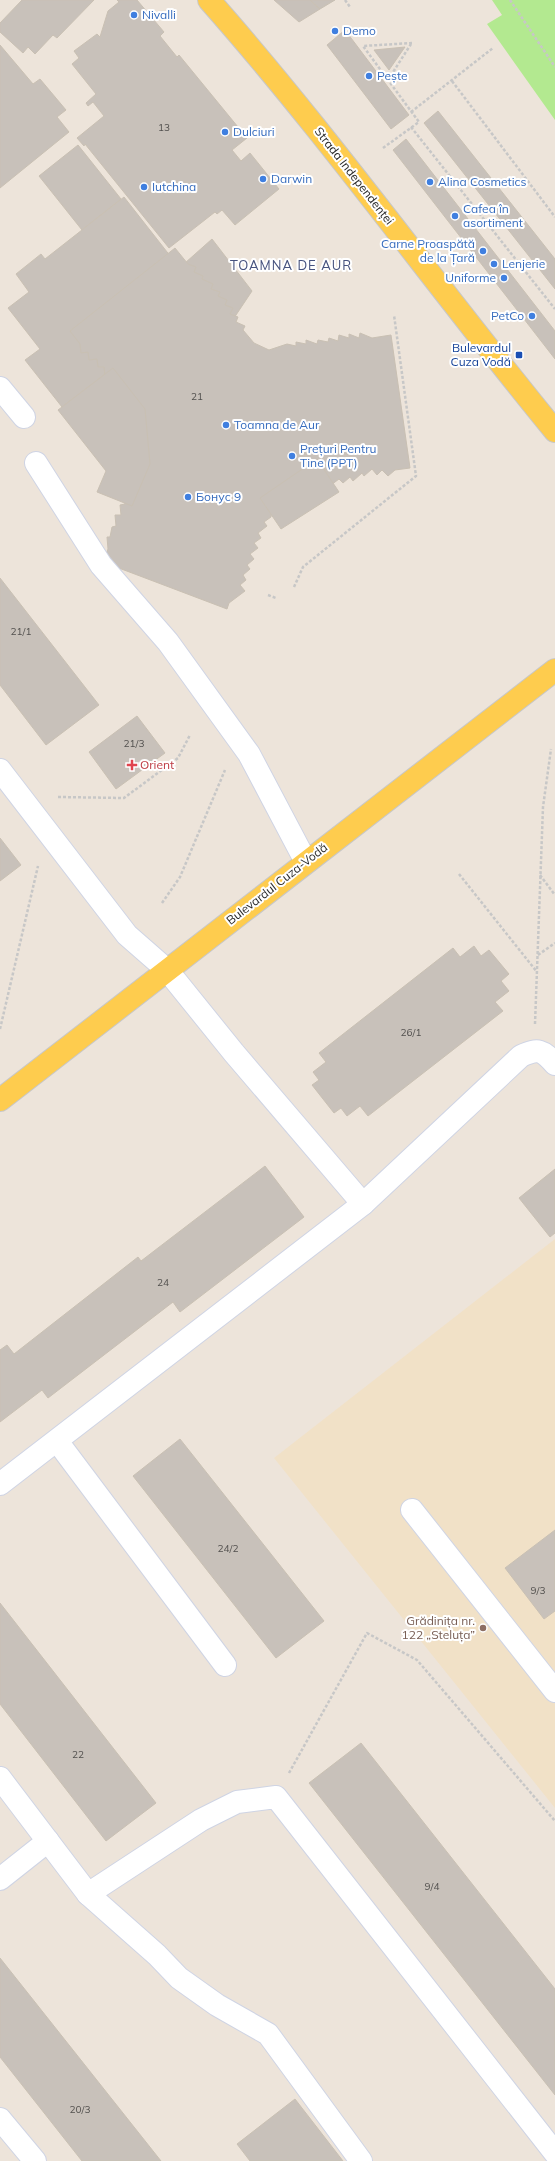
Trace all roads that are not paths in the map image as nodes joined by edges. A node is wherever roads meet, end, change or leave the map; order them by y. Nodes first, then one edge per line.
1 (209, 0) edge
2 (0, 388) edge
3 (24, 417) dead end
4 (555, 431) edge
5 (36, 463) dead end
6 (555, 670) edge
7 (0, 770) edge
8 (306, 862) junction
9 (167, 970) junction
10 (555, 1064) edge
11 (0, 1100) edge
12 (363, 1204) junction
13 (57, 1441) junction
14 (0, 1484) edge
15 (412, 1510) dead end
16 (225, 1665) dead end
17 (555, 1691) edge
18 (0, 1778) edge
19 (48, 1841) junction
20 (0, 1879) edge
21 (88, 1894) junction
22 (0, 2119) edge
23 (555, 2153) edge
24 (35, 2161) edge
25 (361, 2161) edge

1 - 4 main road, Strada Independenței
2 - 3 lane
5 - 8 lane
6 - 8 main road, Bulevardul Cuza-Vodă
7 - 9 lane
8 - 9 main road, Bulevardul Cuza-Vodă
9 - 11 main road, Bulevardul Cuza-Vodă
9 - 12 lane
10 - 12 lane
12 - 13 lane
13 - 14 lane
13 - 16 lane
15 - 17 lane
18 - 19 lane
19 - 20 lane
19 - 21 lane
21 - 23 lane
21 - 25 lane
22 - 24 lane

